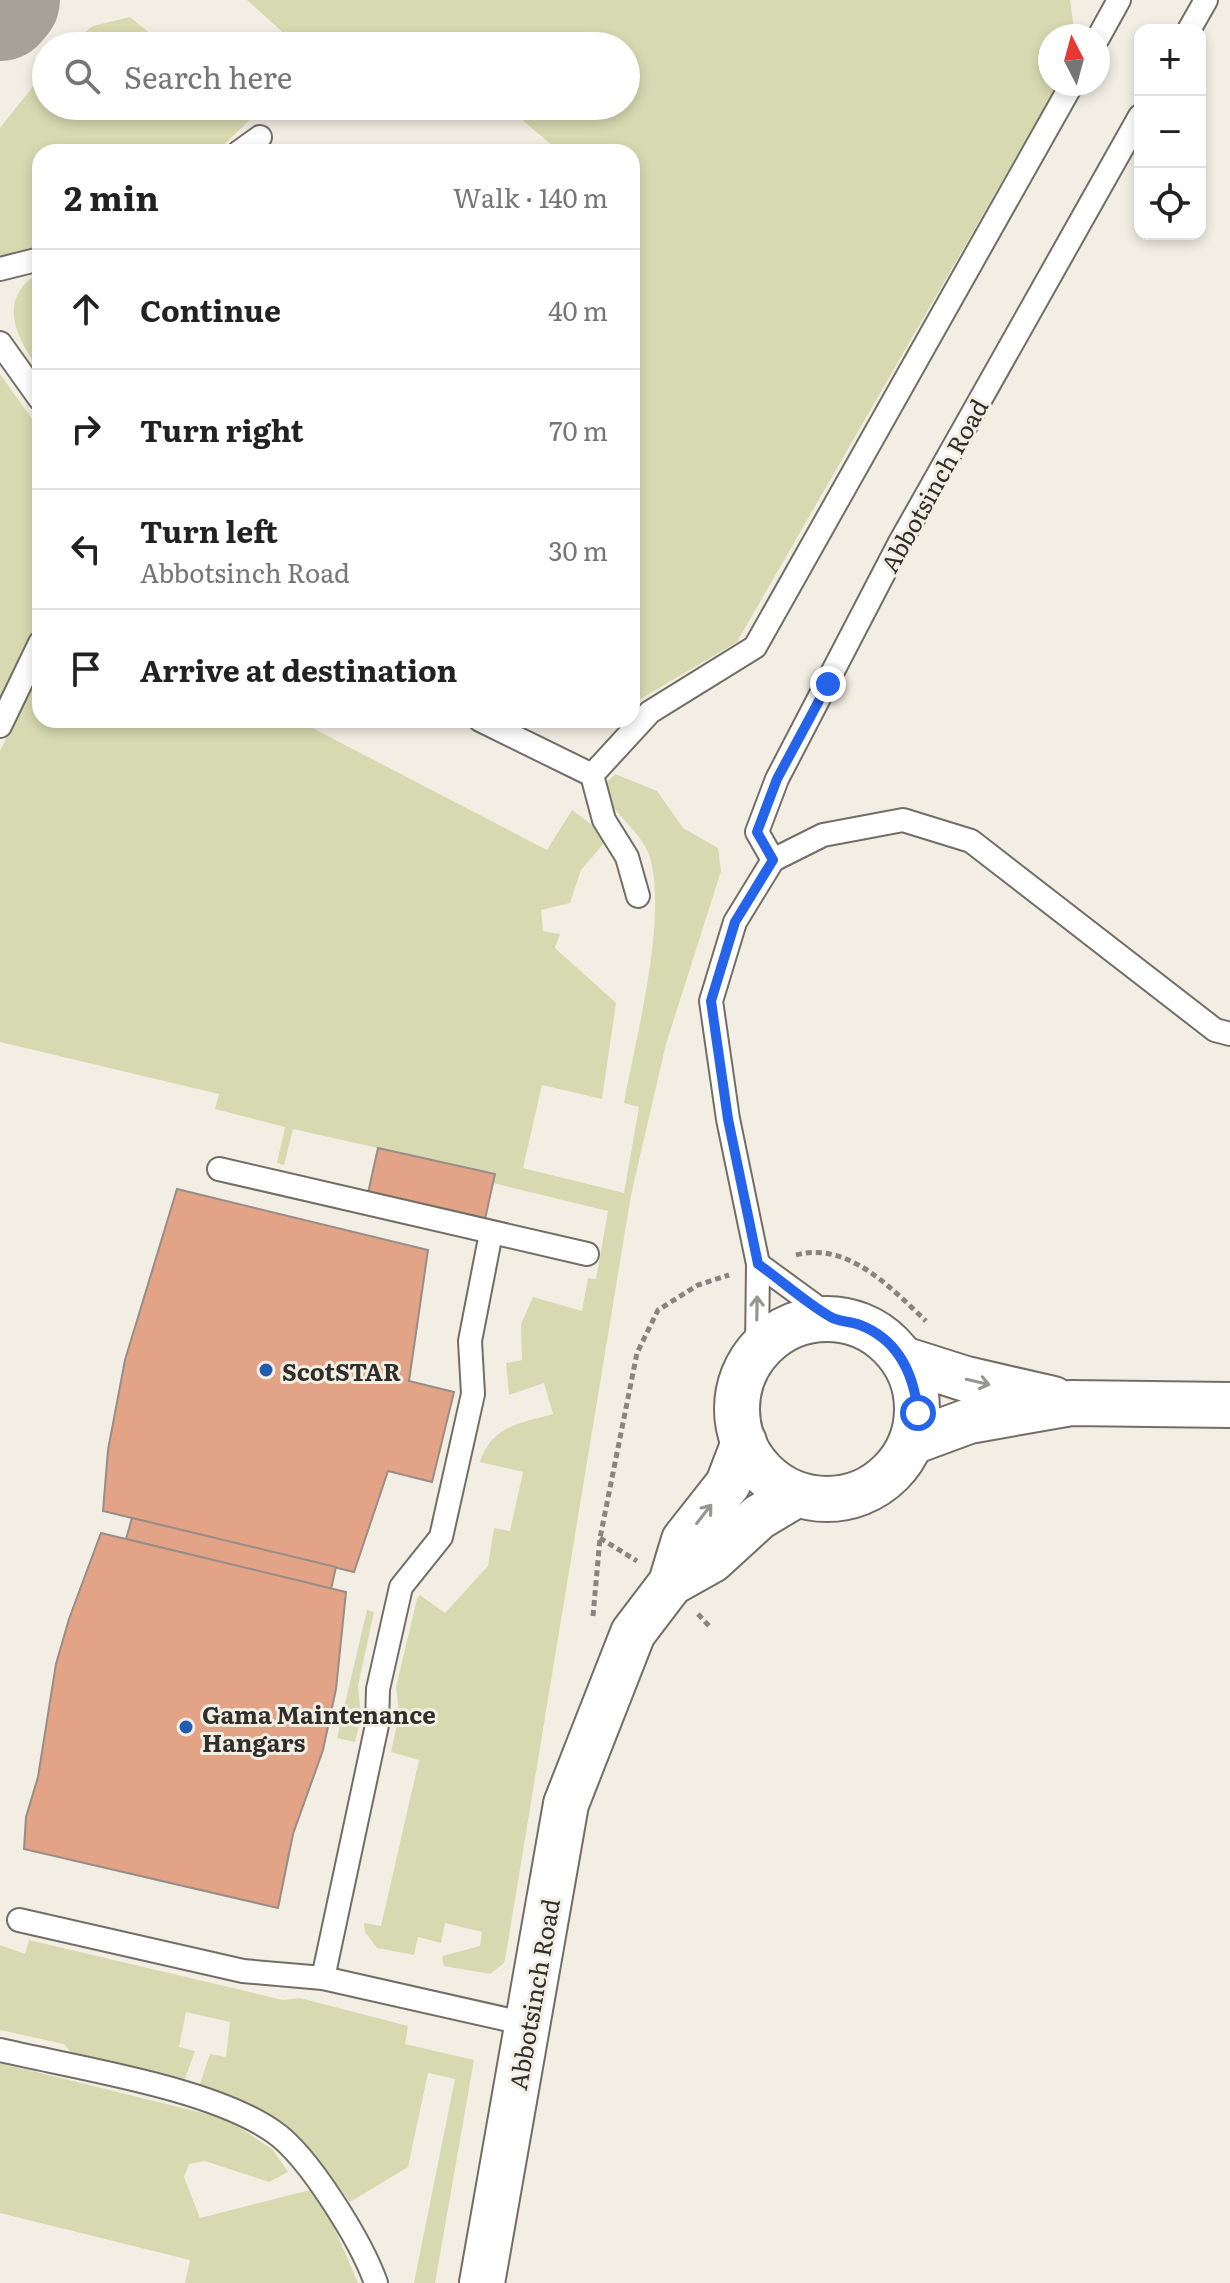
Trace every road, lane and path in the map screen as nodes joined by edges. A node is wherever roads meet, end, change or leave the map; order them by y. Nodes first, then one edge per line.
1 (1119, 0) edge
2 (1206, 0) edge
3 (1106, 24) edge
4 (1192, 24) edge
5 (1065, 96) edge
6 (1134, 127) edge
7 (260, 137) dead end
8 (250, 144) edge
9 (32, 261) edge
10 (0, 269) edge
11 (0, 343) edge
12 (32, 388) edge
13 (32, 660) edge
14 (640, 723) edge
15 (0, 726) edge
16 (496, 728) edge
17 (635, 728) edge
18 (592, 775) junction
19 (773, 860) junction
20 (638, 896) dead end
21 (1230, 1034) edge
22 (219, 1169) dead end
23 (491, 1233) junction
24 (587, 1254) dead end
25 (758, 1264) junction
26 (832, 1318) junction
27 (935, 1329) dead end
28 (757, 1351) junction
29 (903, 1359) junction
30 (1071, 1403) junction
31 (1230, 1405) edge
32 (744, 1442) junction
33 (912, 1442) junction
34 (796, 1495) junction
35 (671, 1583) junction
36 (19, 1920) dead end
37 (323, 1978) junction
38 (527, 2024) junction
39 (0, 2050) edge
40 (376, 2283) edge
41 (482, 2283) edge

1 - 3 lane
2 - 4 lane
5 - 14 lane
6 - 19 lane, Abbotsinch Road
7 - 8 lane
9 - 10 lane
11 - 12 lane
13 - 15 lane
16 - 18 lane
17 - 18 lane
18 - 20 lane
19 - 21 lane
19 - 25 lane
22 - 23 lane
23 - 24 lane
23 - 37 lane
25 - 26 lane
25 - 27 path
28 -> 25 lane
26 - 28 street
26 - 29 street
28 - 32 street
29 -> 30 street
29 - 33 street
30 - 31 street
30 - 33 street
32 - 34 street
35 -> 32 street
33 - 34 street
34 - 35 street
35 - 38 street, Abbotsinch Road
36 - 37 lane
37 - 38 lane
38 - 41 street, Abbotsinch Road
39 - 40 lane

